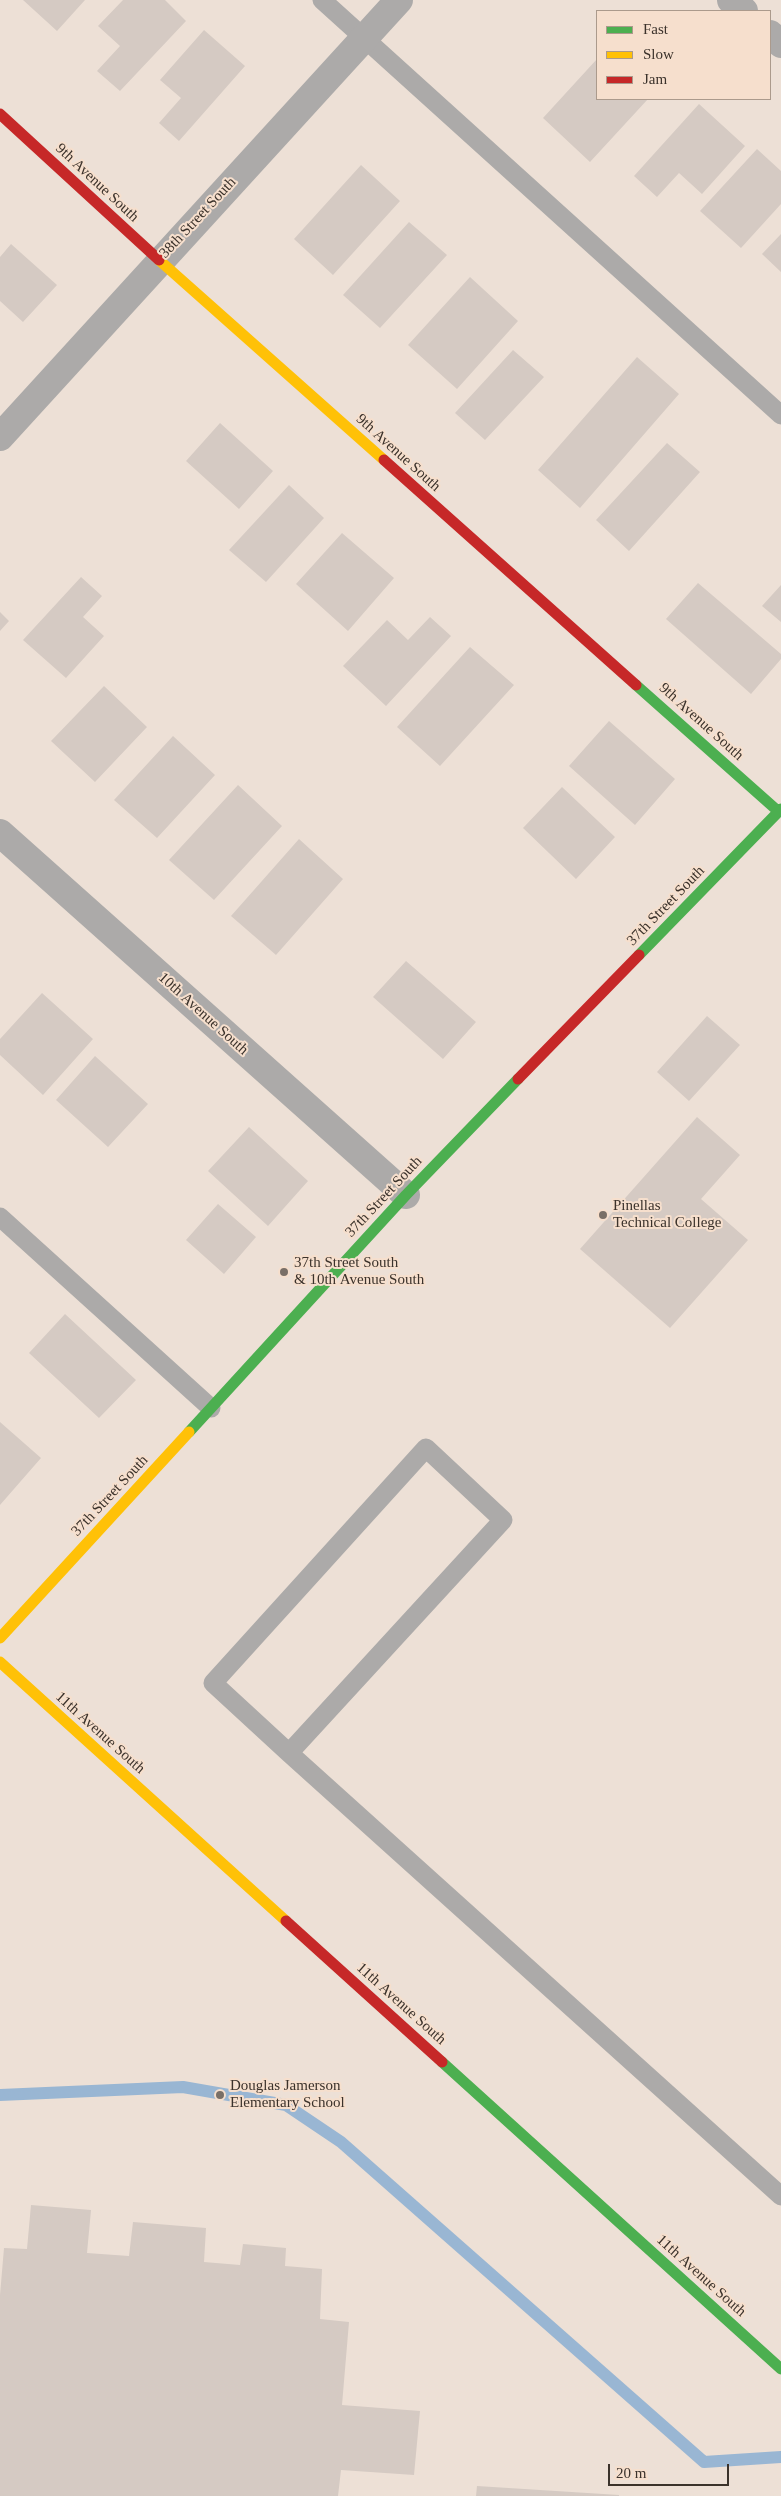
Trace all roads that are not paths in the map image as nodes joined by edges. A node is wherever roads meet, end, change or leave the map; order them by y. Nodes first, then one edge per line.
1 (322, 0) edge
2 (399, 0) edge
3 (731, 0) edge
4 (743, 10) edge
5 (771, 35) edge
6 (364, 38) junction
7 (781, 44) edge
8 (0, 114) edge
9 (159, 260) junction
10 (781, 415) edge
11 (0, 437) edge
12 (780, 810) edge
13 (0, 833) edge
14 (406, 1195) junction
15 (0, 1218) edge
16 (211, 1408) junction
17 (0, 1638) edge
18 (0, 1662) edge
19 (289, 1753) junction
20 (781, 2196) edge
21 (781, 2369) edge

1 - 6 lane
2 - 6 street, 38th Street South
3 - 4 street
5 - 7 street
6 - 9 street, 38th Street South
6 - 10 lane
8 - 9 street, 9th Avenue South
9 - 11 street, 38th Street South
9 - 12 street, 9th Avenue South
12 - 14 street, 37th Street South
13 - 14 street, 10th Avenue South
14 - 16 street, 37th Street South
15 - 16 lane
16 - 17 street, 37th Street South
18 - 21 street, 11th Avenue South
19 - 19 lane
19 - 20 lane

